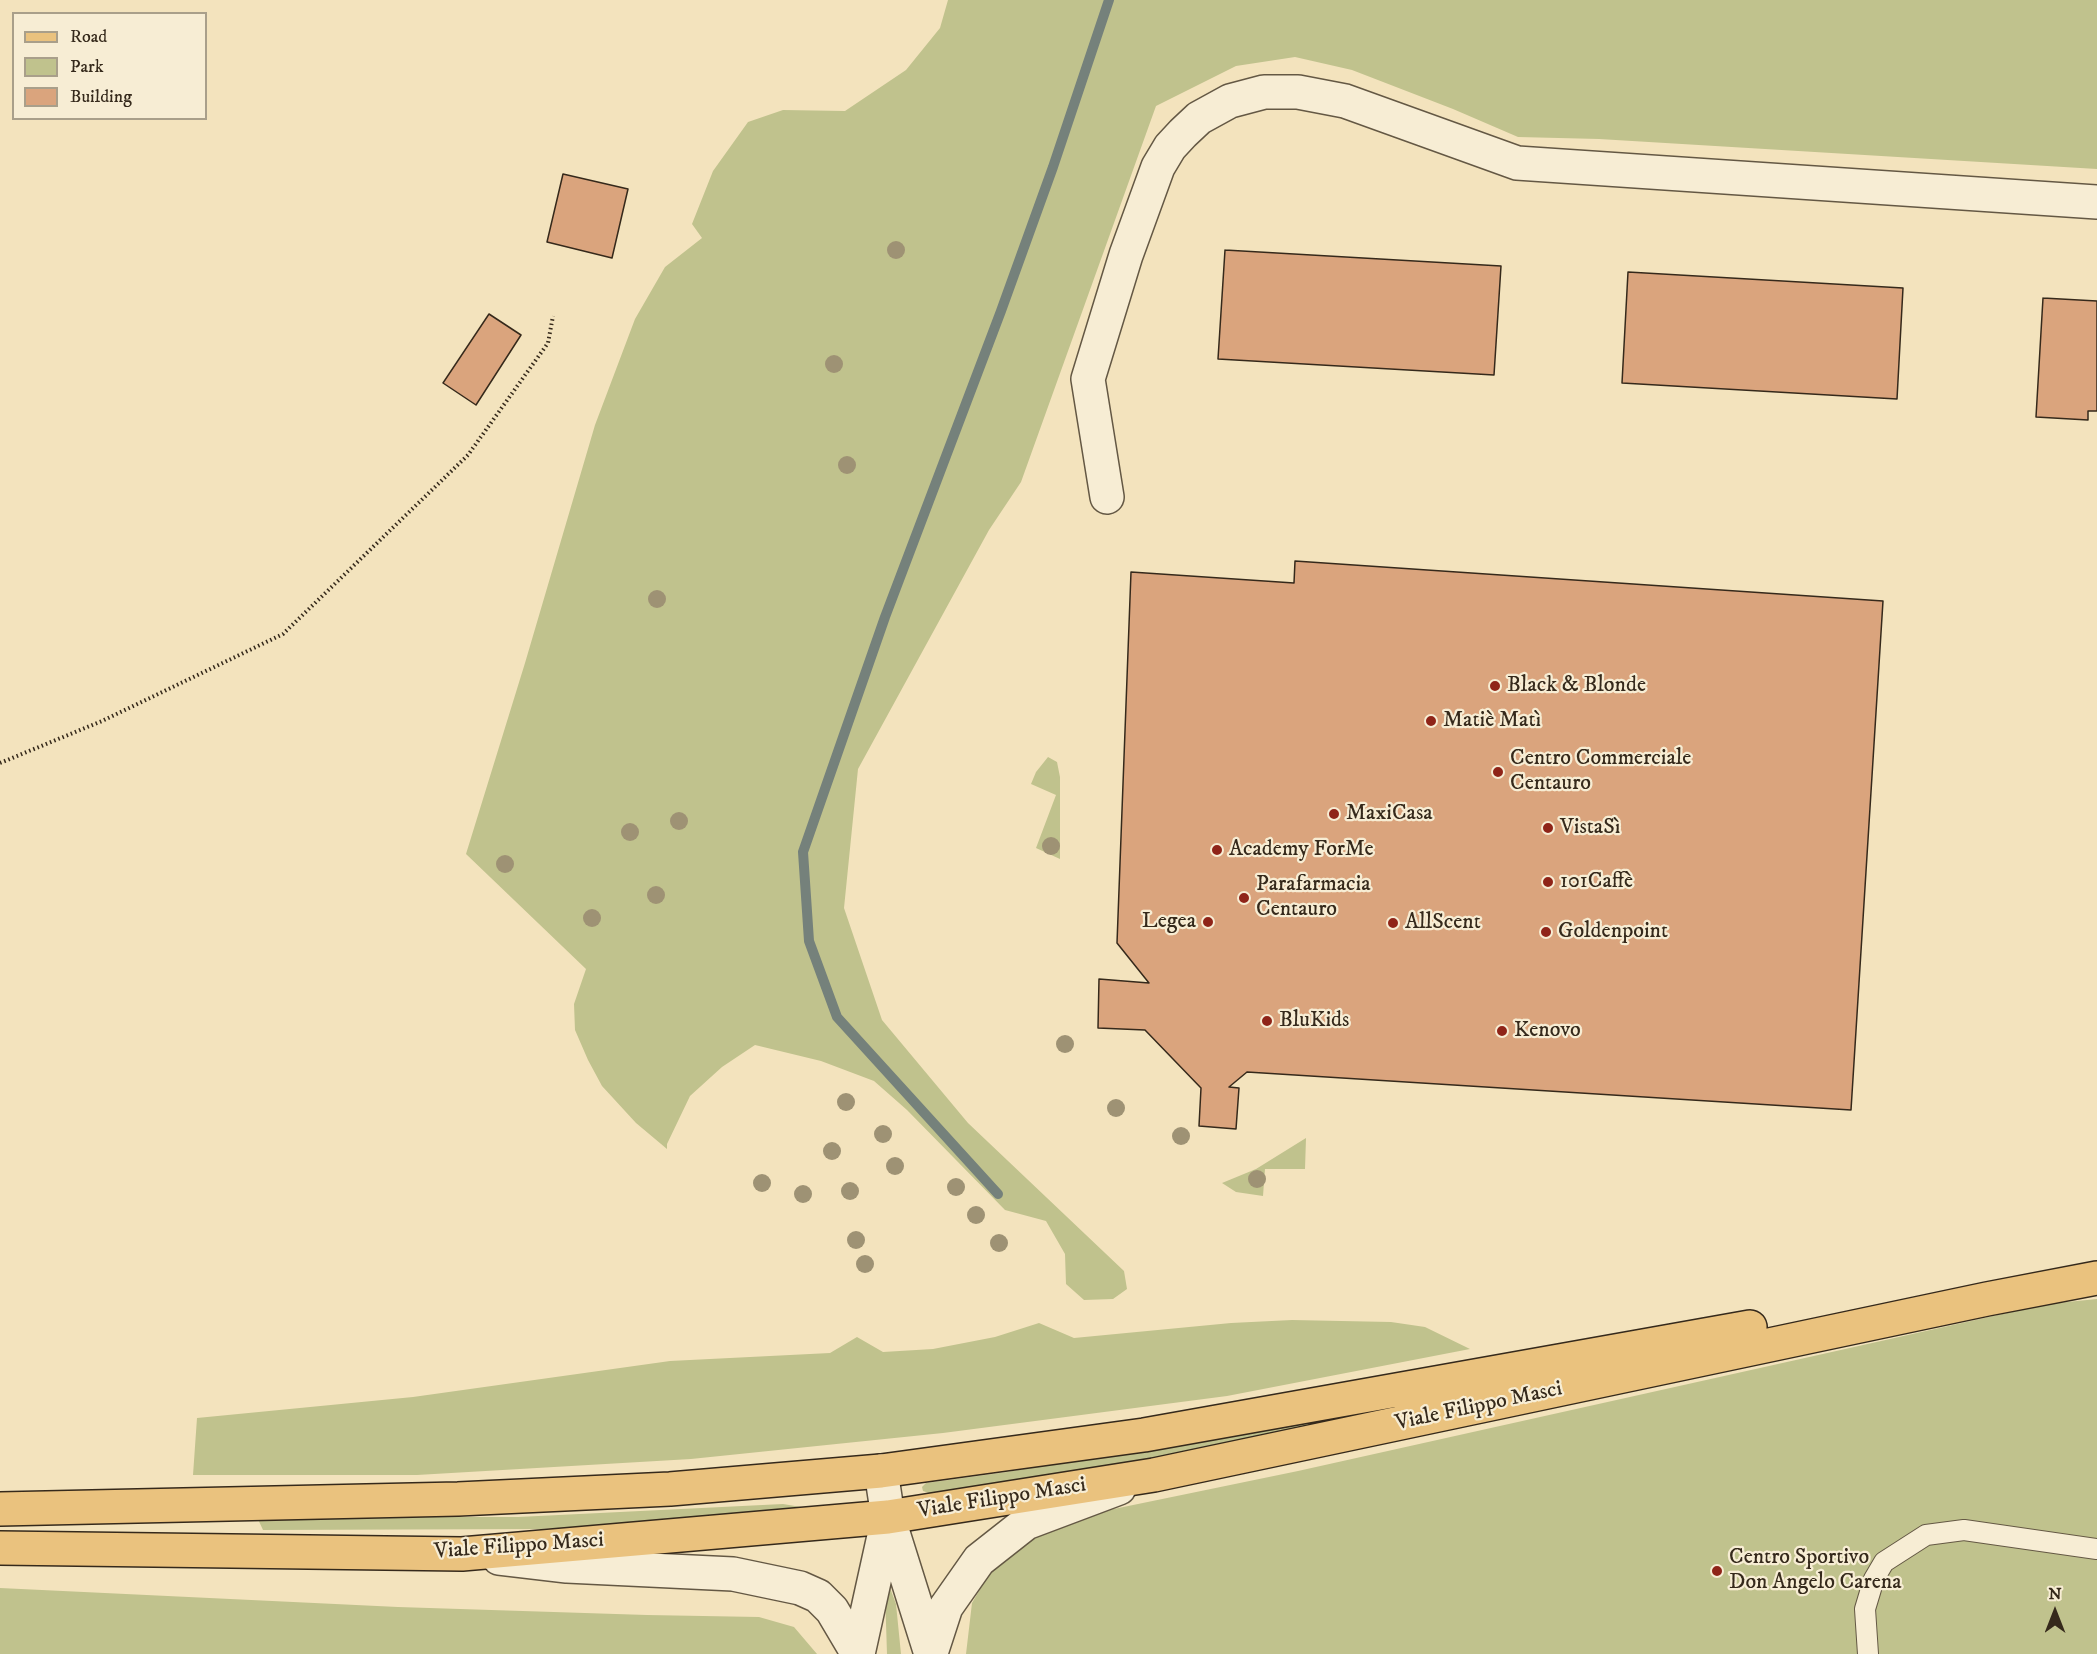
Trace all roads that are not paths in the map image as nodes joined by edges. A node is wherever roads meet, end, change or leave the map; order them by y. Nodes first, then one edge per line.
1 (2097, 202) edge
2 (1107, 497) dead end
3 (2092, 1280) edge
4 (1987, 1299) junction
5 (882, 1470) junction
6 (1154, 1475) junction
7 (0, 1509) edge
8 (888, 1517) junction
9 (0, 1548) edge
10 (2097, 1549) edge
11 (462, 1554) junction
12 (931, 1653) edge
13 (858, 1654) edge
14 (1868, 1654) edge

1 - 2 street
3 - 4 main road, Viale Filippo Masci
4 - 5 main road, Viale Filippo Masci
4 - 6 main road, Viale Filippo Masci
5 - 7 main road, Viale Filippo Masci
5 - 8 street
6 - 8 main road, Viale Filippo Masci
6 - 12 street
8 - 11 main road, Viale Filippo Masci
8 - 12 street
8 - 13 street
9 - 11 main road, Viale Filippo Masci
10 - 14 lane
11 - 13 street

